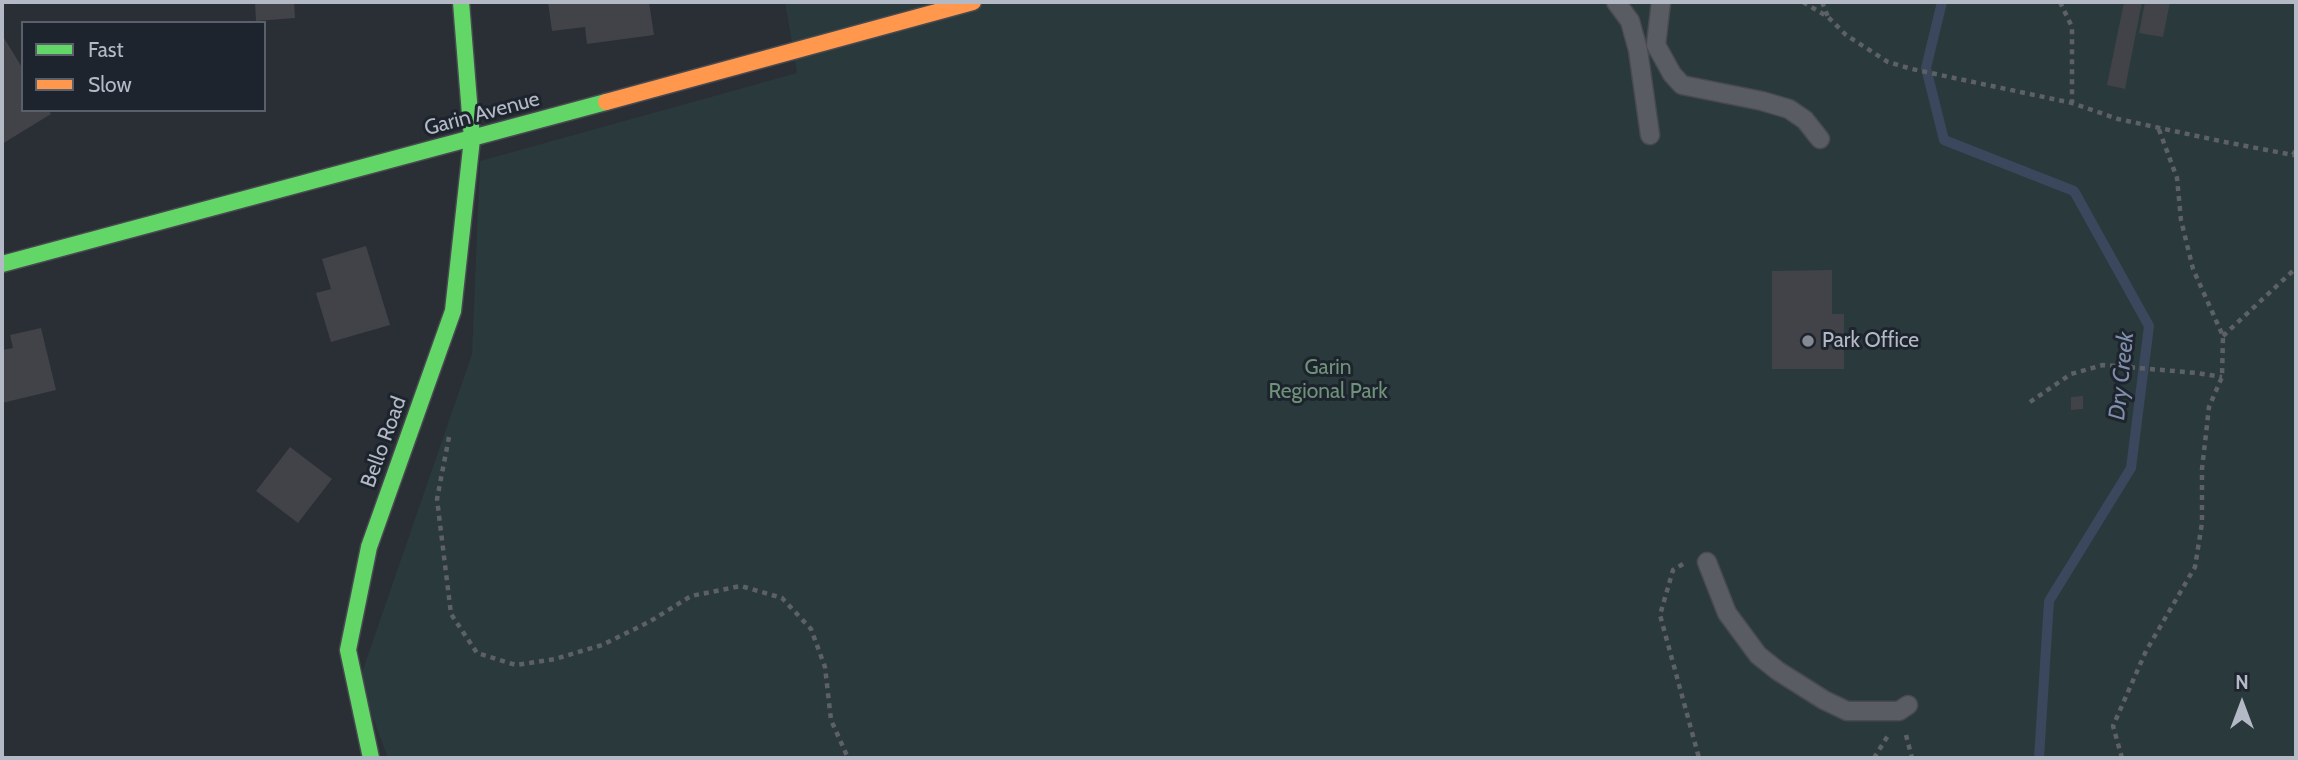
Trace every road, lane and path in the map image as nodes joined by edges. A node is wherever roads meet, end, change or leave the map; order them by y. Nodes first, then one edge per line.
1 (461, 2) edge
2 (973, 2) edge
3 (1616, 2) edge
4 (1661, 2) edge
5 (1803, 2) edge
6 (1822, 2) edge
7 (2060, 2) edge
8 (1828, 17) junction
9 (2072, 103) junction
10 (2158, 127) junction
11 (1650, 135) dead end
12 (472, 139) junction
13 (1820, 139) dead end
14 (2295, 155) edge
15 (2, 264) edge
16 (2296, 268) edge
17 (2223, 336) junction
18 (2222, 377) junction
19 (2030, 402) dead end
20 (446, 450) dead end
21 (1700, 559) joint
22 (1909, 705) dead end
23 (371, 758) edge
24 (848, 758) edge
25 (1699, 758) edge
26 (2122, 758) edge

1 - 12 street, Bello Road
2 - 12 street, Garin Avenue
3 - 11 lane
4 - 13 lane
5 - 8 path
6 - 8 path
7 - 9 path
8 - 9 path
9 - 10 path
10 - 14 path
10 - 17 path
12 - 15 street, Garin Avenue
12 - 23 street, Bello Road
16 - 17 path
17 - 18 path
18 - 19 path
18 - 26 path
20 - 24 path
21 - 22 lane
21 - 25 path

